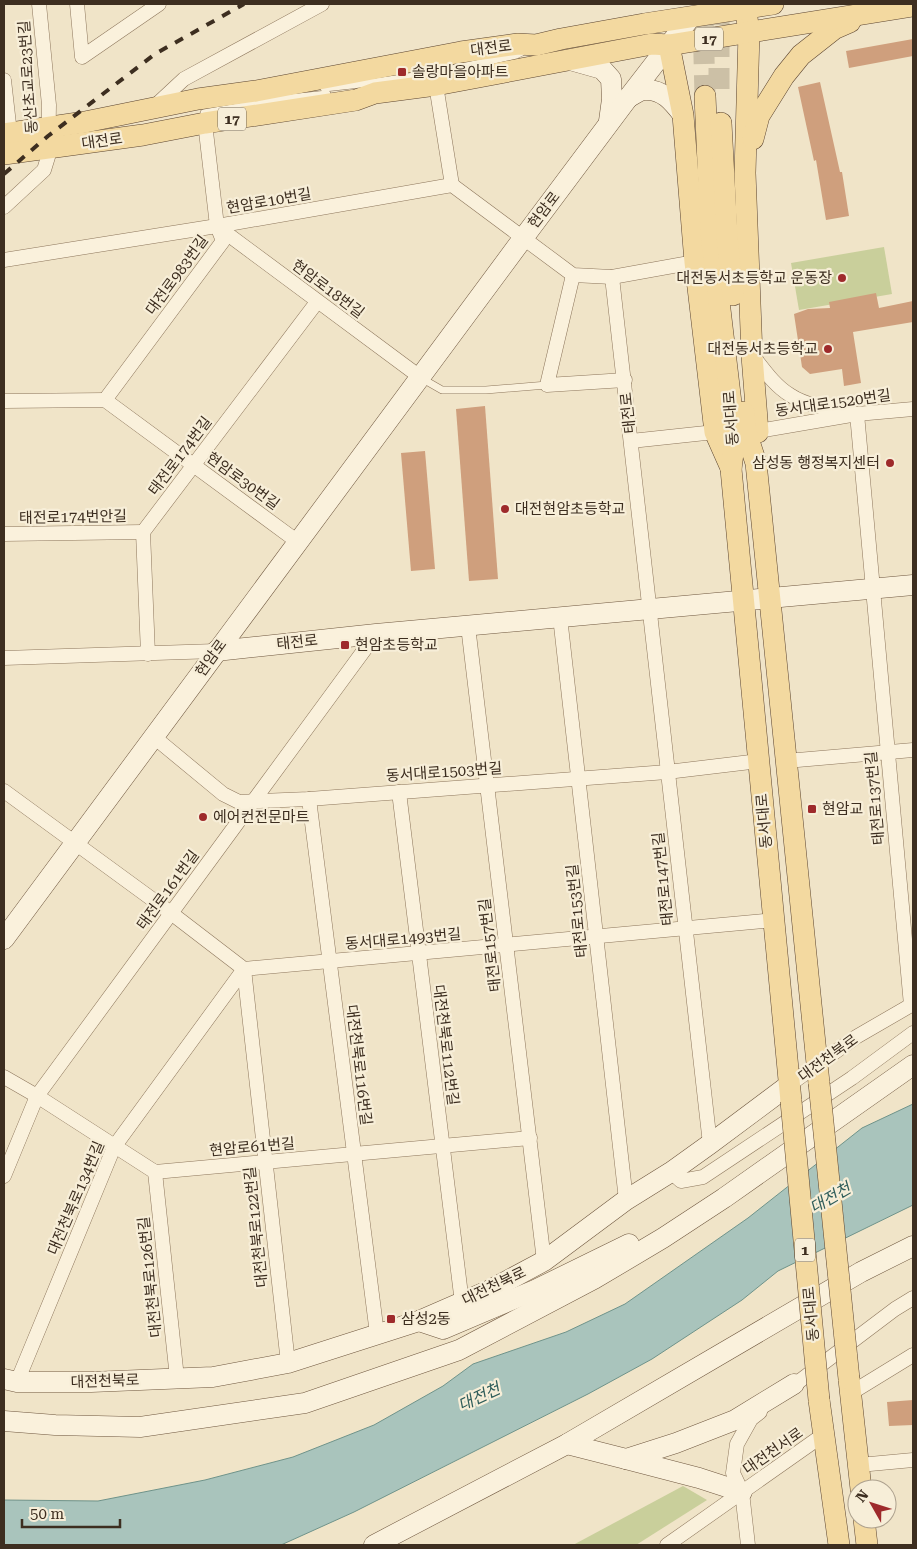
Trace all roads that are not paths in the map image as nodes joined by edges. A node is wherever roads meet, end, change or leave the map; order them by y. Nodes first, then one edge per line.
1 (39, 4) edge
2 (77, 4) edge
3 (159, 4) edge
4 (322, 4) edge
5 (669, 4) edge
6 (773, 4) edge
7 (746, 6) edge
8 (913, 6) edge
9 (696, 11) edge
10 (866, 14) junction
11 (644, 24) junction
12 (749, 33) junction
13 (669, 45) junction
14 (570, 60) junction
15 (4, 80) edge
16 (436, 85) junction
17 (628, 98) junction
18 (152, 110) junction
19 (683, 115) junction
20 (200, 119) junction
21 (609, 123) junction
22 (137, 127) dead end
23 (7, 133) edge
24 (49, 137) junction
25 (88, 143) junction
26 (4, 154) edge
27 (745, 173) junction
28 (452, 185) junction
29 (4, 207) edge
30 (216, 226) junction
31 (524, 237) junction
32 (4, 260) edge
33 (695, 262) junction
34 (573, 275) junction
35 (612, 277) junction
36 (317, 302) junction
37 (752, 356) junction
38 (420, 377) junction
39 (624, 380) junction
40 (547, 385) junction
41 (105, 400) junction
42 (4, 401) edge
43 (913, 409) edge
44 (857, 414) junction
45 (758, 431) junction
46 (715, 432) junction
47 (631, 441) junction
48 (756, 463) junction
49 (193, 466) junction
50 (731, 469) junction
51 (143, 532) junction
52 (4, 534) edge
53 (298, 542) junction
54 (913, 585) edge
55 (872, 589) junction
56 (770, 598) junction
57 (744, 601) junction
58 (649, 609) junction
59 (560, 617) junction
60 (468, 626) junction
61 (376, 634) junction
62 (216, 651) junction
63 (148, 654) junction
64 (4, 658) edge
65 (154, 737) junction
66 (913, 750) edge
67 (888, 753) junction
68 (786, 761) junction
69 (759, 762) junction
70 (667, 772) junction
71 (578, 778) junction
72 (487, 785) junction
73 (4, 791) edge
74 (399, 792) junction
75 (309, 799) junction
76 (252, 802) junction
77 (76, 843) junction
78 (171, 913) junction
79 (774, 920) junction
80 (685, 930) junction
81 (596, 938) junction
82 (4, 939) edge
83 (506, 946) junction
84 (419, 954) junction
85 (330, 961) junction
86 (244, 969) junction
87 (912, 1005) edge
88 (913, 1033) edge
89 (913, 1064) edge
90 (818, 1074) junction
91 (4, 1077) edge
92 (790, 1093) junction
93 (37, 1096) junction
94 (530, 1138) junction
95 (710, 1144) junction
96 (443, 1146) junction
97 (114, 1147) junction
98 (354, 1154) junction
99 (266, 1162) junction
100 (155, 1172) junction
101 (671, 1172) junction
102 (4, 1176) edge
103 (724, 1198) junction
104 (626, 1200) junction
105 (913, 1246) edge
106 (544, 1261) junction
107 (913, 1298) edge
108 (462, 1303) junction
109 (418, 1321) junction
110 (377, 1334) junction
111 (913, 1355) edge
112 (288, 1363) junction
113 (177, 1378) junction
114 (10, 1381) edge
115 (794, 1384) junction
116 (850, 1386) junction
117 (4, 1421) edge
118 (823, 1435) junction
119 (567, 1444) junction
120 (626, 1459) junction
121 (913, 1460) edge
122 (859, 1465) junction
123 (860, 1479) edge
124 (742, 1492) junction
125 (865, 1529) edge
126 (374, 1545) edge
127 (667, 1545) edge
128 (748, 1545) edge
129 (839, 1545) edge
130 (867, 1545) edge

1 - 24 street, 동산초교로23번길
2 - 3 street
4 - 18 street
5 - 11 main road
6 - 7 main road, 대전로
7 - 9 main road, 대전로
7 - 12 main road
8 - 10 main road, 대전로 / 17
9 - 11 main road, 대전로
9 - 13 main road, 현암로
10 - 12 main road, 대전로 / 17
10 - 27 main road
11 - 18 main road, 대전로
12 - 13 main road, 대전로 / 17
12 - 27 main road
13 - 14 main road, 대전로 / 17
13 - 17 main road, 현암로
13 - 19 main road
14 - 16 main road, 대전로 / 17
14 - 21 main road
15 - 23 street
16 - 20 main road, 대전로 / 17
16 - 28 street
17 - 19 main road
17 - 21 main road, 현암로
18 - 24 main road, 대전로
19 - 33 main road
20 - 25 main road, 대전로 / 17
20 - 30 street, 대전로983번길
21 - 31 main road, 현암로
22 - 25 lane
23 - 24 main road, 대전로
24 - 25 main road, 대전로 / 17
24 - 26 main road, 대전로 / 17
24 - 29 street, 동산초교로23번길
27 - 37 main road
28 - 30 street, 현암로10번길
28 - 31 street
30 - 32 street, 현암로10번길
30 - 36 street, 현암로18번길
30 - 41 street, 대전로983번길
31 - 34 street
31 - 38 main road, 현암로
33 - 35 street
33 - 46 main road
34 - 35 street
34 - 40 street
35 - 39 street, 태전로
36 - 38 street, 현암로18번길
36 - 49 street, 태전로174번길
37 - 44 street
37 - 45 main road
38 - 40 lane
38 - 53 main road, 현암로
39 - 40 street
39 - 47 street, 태전로
41 - 42 street
41 - 49 street, 현암로30번길
43 - 44 street, 동서대로1520번길
44 - 45 street, 동서대로1520번길
44 - 55 street
45 - 48 main road
46 - 47 street, 동서대로
46 - 50 main road
47 - 58 street, 태전로
48 - 50 main road, 동서대로
48 - 56 main road, 동서대로
49 - 51 street, 태전로174번길
49 - 53 street, 현암로30번길
50 - 57 main road, 동서대로
51 - 52 street, 태전로174번안길
51 - 63 street
53 - 62 main road, 현암로
54 - 55 main road, 태전로
55 - 56 main road, 태전로
55 - 67 street, 태전로137번길
56 - 57 main road, 태전로
56 - 68 main road, 동서대로
57 - 58 main road, 태전로
57 - 69 main road, 동서대로
58 - 59 main road, 태전로
58 - 70 street, 태전로147번길
59 - 60 main road, 태전로
59 - 71 street, 태전로153번길
60 - 61 main road, 태전로
60 - 72 street, 태전로157번길
61 - 62 main road, 태전로
61 - 76 street, 태전로161번길
62 - 63 street, 태전로
62 - 65 main road, 현암로
63 - 64 street, 태전로
65 - 76 street, 동서대로1503번길
65 - 77 main road, 현암로
66 - 67 street
67 - 68 street
67 - 87 street, 태전로137번길
68 - 90 main road, 동서대로
69 - 70 street, 동서대로1503번길
69 - 79 main road, 동서대로
70 - 71 street, 동서대로1503번길
70 - 80 street, 태전로147번길
71 - 72 street, 동서대로1503번길
71 - 81 street, 태전로153번길
72 - 74 street, 동서대로1503번길
72 - 83 street, 태전로157번길
73 - 77 street
74 - 75 street, 동서대로1503번길
74 - 84 street, 대전천북로112번길
75 - 76 street, 동서대로1503번길
75 - 85 street, 대전천북로116번길
76 - 78 street, 태전로161번길
77 - 78 street
77 - 82 main road, 현암로
78 - 86 street
78 - 93 street, 태전로161번길
79 - 80 street, 동서대로1493번길
79 - 92 main road, 동서대로
80 - 81 street, 동서대로1493번길
80 - 95 street, 태전로147번길
81 - 83 street, 동서대로1493번길
81 - 104 street, 태전로153번길
83 - 84 street, 동서대로1493번길
83 - 94 street, 태전로157번길
84 - 85 street, 동서대로1493번길
84 - 96 street, 대전천북로112번길
85 - 86 street, 동서대로1493번길
85 - 98 street, 대전천북로116번길
86 - 97 street, 대전천북로134번길
86 - 99 street, 대전천북로122번길
87 - 90 street, 대전천북로
88 - 101 street
89 - 103 main road
90 - 92 street, 대전천북로
90 - 116 main road, 동서대로 / 1, bridge
91 - 93 street
92 - 95 main road, 대전천북로
92 - 118 main road, 동서대로 / 1, bridge
93 - 97 street
93 - 102 street, 태전로161번길
94 - 96 street, 현암로61번길
94 - 106 street, 태전로157번길
95 - 101 main road, 대전천북로
96 - 98 street, 현암로61번길
96 - 108 street, 대전천북로112번길
97 - 100 street
97 - 114 street, 대전천북로134번길
98 - 99 street, 현암로61번길
98 - 110 street, 대전천북로116번길
99 - 100 street, 현암로61번길
99 - 112 street, 대전천북로122번길
100 - 113 street, 대전천북로126번길
101 - 104 main road, 대전천북로
103 - 109 main road
103 - 117 main road
104 - 106 main road, 대전천북로
105 - 119 main road
106 - 108 main road, 대전천북로
107 - 115 street
108 - 109 main road, 대전천북로
109 - 110 main road, 대전천북로
110 - 112 main road, 대전천북로
111 - 116 street
112 - 113 main road, 대전천북로
113 - 114 main road, 대전천북로
115 - 120 main road
115 - 124 street
116 - 122 main road, 동서대로 / 1
118 - 124 street, 대전천서로
118 - 129 main road, 동서대로 / 1
119 - 120 main road
119 - 126 main road
120 - 124 main road
121 - 122 street
122 - 123 main road, 동서대로 / 1
124 - 127 street, 대전천서로
124 - 128 street, 대전천서로
125 - 130 main road

